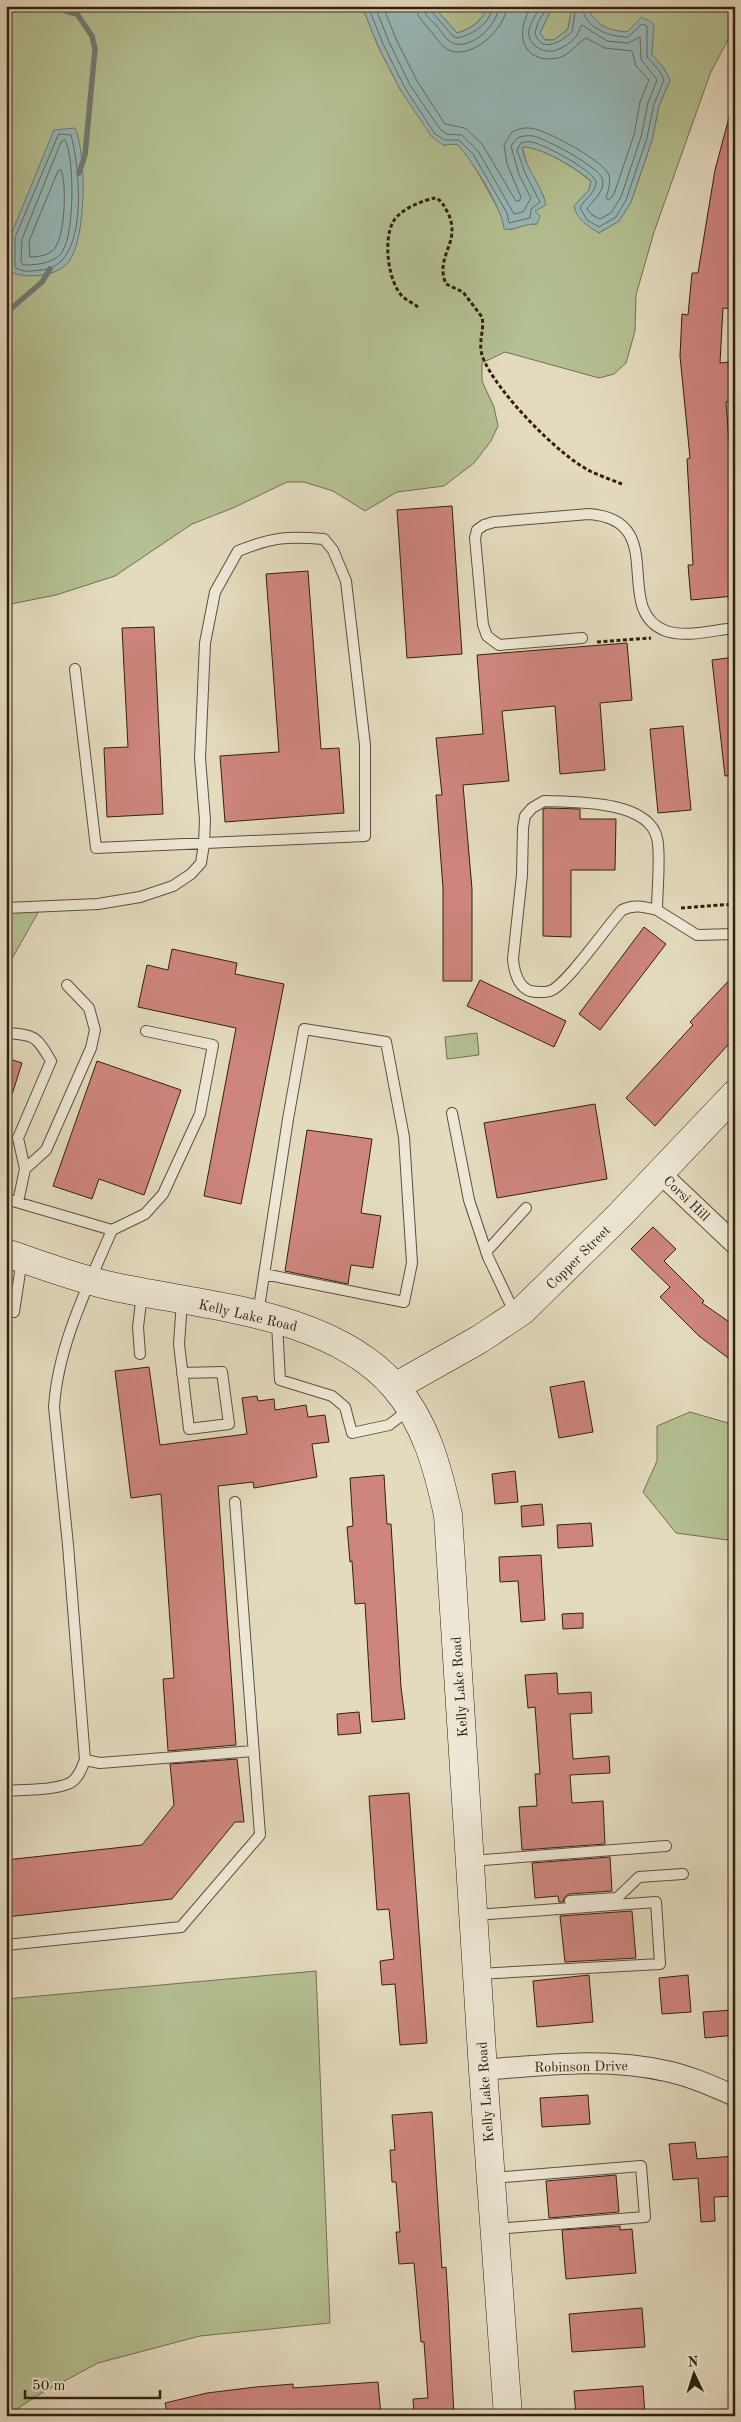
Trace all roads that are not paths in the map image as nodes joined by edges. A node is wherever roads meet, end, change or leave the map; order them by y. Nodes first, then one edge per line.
1 (735, 628) edge
2 (582, 638) dead end
3 (75, 669) dead end
4 (204, 844) junction
5 (6, 908) edge
6 (657, 910) junction
7 (735, 934) edge
8 (67, 985) dead end
9 (146, 1031) dead end
10 (6, 1033) edge
11 (735, 1094) edge
12 (452, 1113) dead end
13 (25, 1169) junction
14 (660, 1173) junction
15 (6, 1199) edge
16 (18, 1202) junction
17 (526, 1208) dead end
18 (112, 1230) junction
19 (735, 1244) edge
20 (486, 1252) junction
21 (14, 1256) edge
22 (264, 1274) junction
23 (91, 1281) junction
24 (142, 1293) junction
25 (182, 1300) junction
26 (14, 1312) dead end
27 (516, 1315) junction
28 (267, 1317) junction
29 (140, 1354) dead end
30 (182, 1373) junction
31 (403, 1398) junction
32 (235, 1502) dead end
33 (253, 1751) junction
34 (85, 1760) junction
35 (6, 1791) edge
36 (666, 1846) dead end
37 (470, 1861) junction
38 (683, 1874) dead end
39 (473, 1912) junction
40 (6, 1945) edge
41 (477, 1974) junction
42 (483, 2070) junction
43 (735, 2096) edge
44 (491, 2178) junction
45 (494, 2229) junction
46 (508, 2416) edge

1 - 2 lane
3 - 4 lane
4 - 4 lane
4 - 5 lane
6 - 6 lane
6 - 7 lane
8 - 13 lane
9 - 18 lane
10 - 13 lane
11 - 14 street, Copper Street
12 - 20 lane
13 - 16 lane
14 - 19 street, Corsi Hill
14 - 27 street, Copper Street
15 - 16 lane
16 - 18 lane
17 - 20 lane
18 - 23 lane
20 - 27 lane
21 - 23 street, Kelly Lake Road
21 - 26 lane
22 - 22 lane
22 - 28 lane
23 - 24 street, Kelly Lake Road
23 - 34 lane
24 - 25 street, Kelly Lake Road
24 - 29 lane
25 - 28 street, Kelly Lake Road
25 - 30 lane
27 - 31 street, Copper Street
28 - 31 street, Kelly Lake Road
28 - 31 lane
30 - 30 lane
31 - 37 street, Kelly Lake Road
32 - 33 lane
33 - 34 lane
33 - 40 lane
34 - 35 lane
36 - 37 lane
37 - 39 street, Kelly Lake Road
38 - 39 lane
39 - 41 street, Kelly Lake Road
39 - 41 lane
41 - 42 street, Kelly Lake Road
42 - 43 street, Robinson Drive
42 - 44 street, Kelly Lake Road
44 - 45 street, Kelly Lake Road
44 - 45 lane
45 - 46 street, Kelly Lake Road

